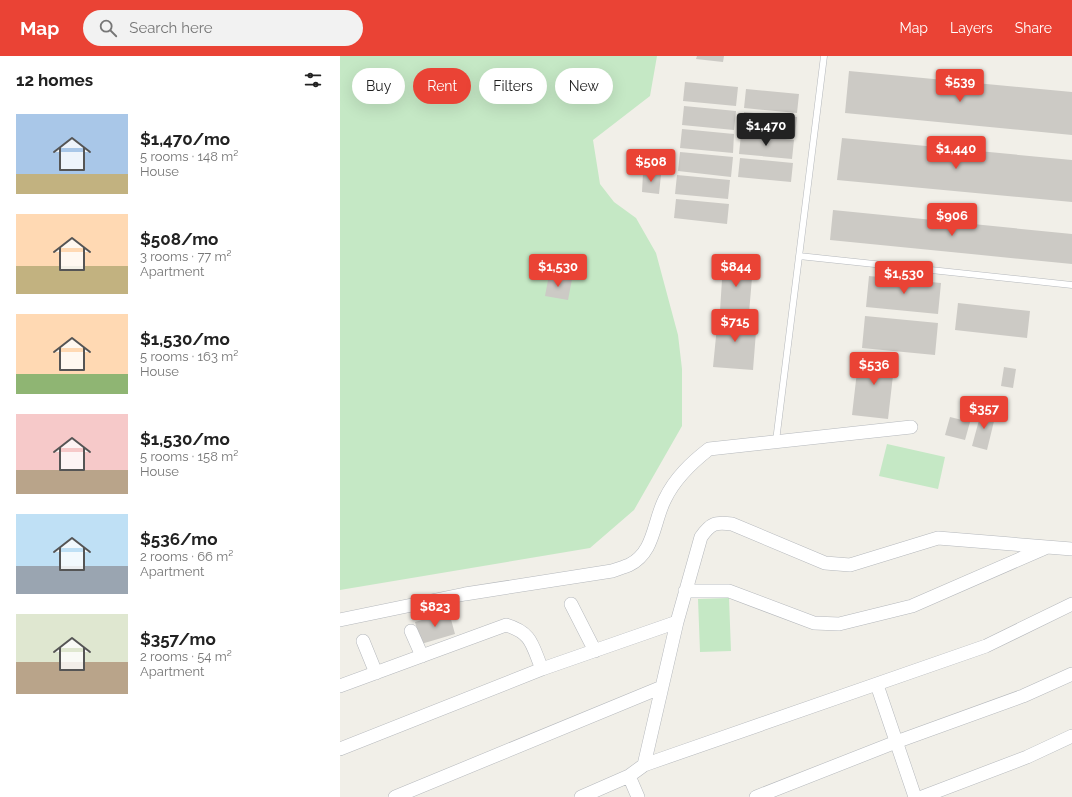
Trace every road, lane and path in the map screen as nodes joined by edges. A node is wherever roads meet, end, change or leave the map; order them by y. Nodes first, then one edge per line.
1 (824, 56) edge
2 (799, 256) junction
3 (1072, 284) edge
4 (911, 427) dead end
5 (776, 441) junction
6 (1047, 547) junction
7 (1072, 549) edge
8 (685, 591) junction
9 (571, 604) dead end
10 (1072, 604) edge
11 (340, 620) edge
12 (677, 622) junction
13 (411, 631) dead end
14 (363, 641) dead end
15 (596, 651) junction
16 (422, 656) junction
17 (542, 669) junction
18 (376, 673) junction
19 (1072, 674) edge
20 (877, 684) junction
21 (340, 686) edge
22 (662, 687) junction
23 (1072, 736) edge
24 (896, 742) junction
25 (340, 749) edge
26 (644, 765) junction
27 (629, 776) junction
28 (395, 797) edge
29 (581, 797) edge
30 (638, 797) edge
31 (756, 797) edge
32 (915, 797) edge
33 (922, 797) edge

1 - 2 lane
2 - 3 lane
2 - 5 lane
4 - 5 street
5 - 11 street
6 - 7 street
6 - 8 street
6 - 8 street
8 - 12 street
9 - 15 street
10 - 20 street
12 - 15 street
12 - 22 street
13 - 16 street
14 - 18 street
15 - 17 street
16 - 17 street
16 - 18 street
17 - 25 street
18 - 21 street
19 - 24 street
20 - 24 street
20 - 26 street
22 - 26 street
22 - 28 street
23 - 33 street
24 - 31 street
24 - 32 street
26 - 27 street
27 - 29 street
27 - 30 street

